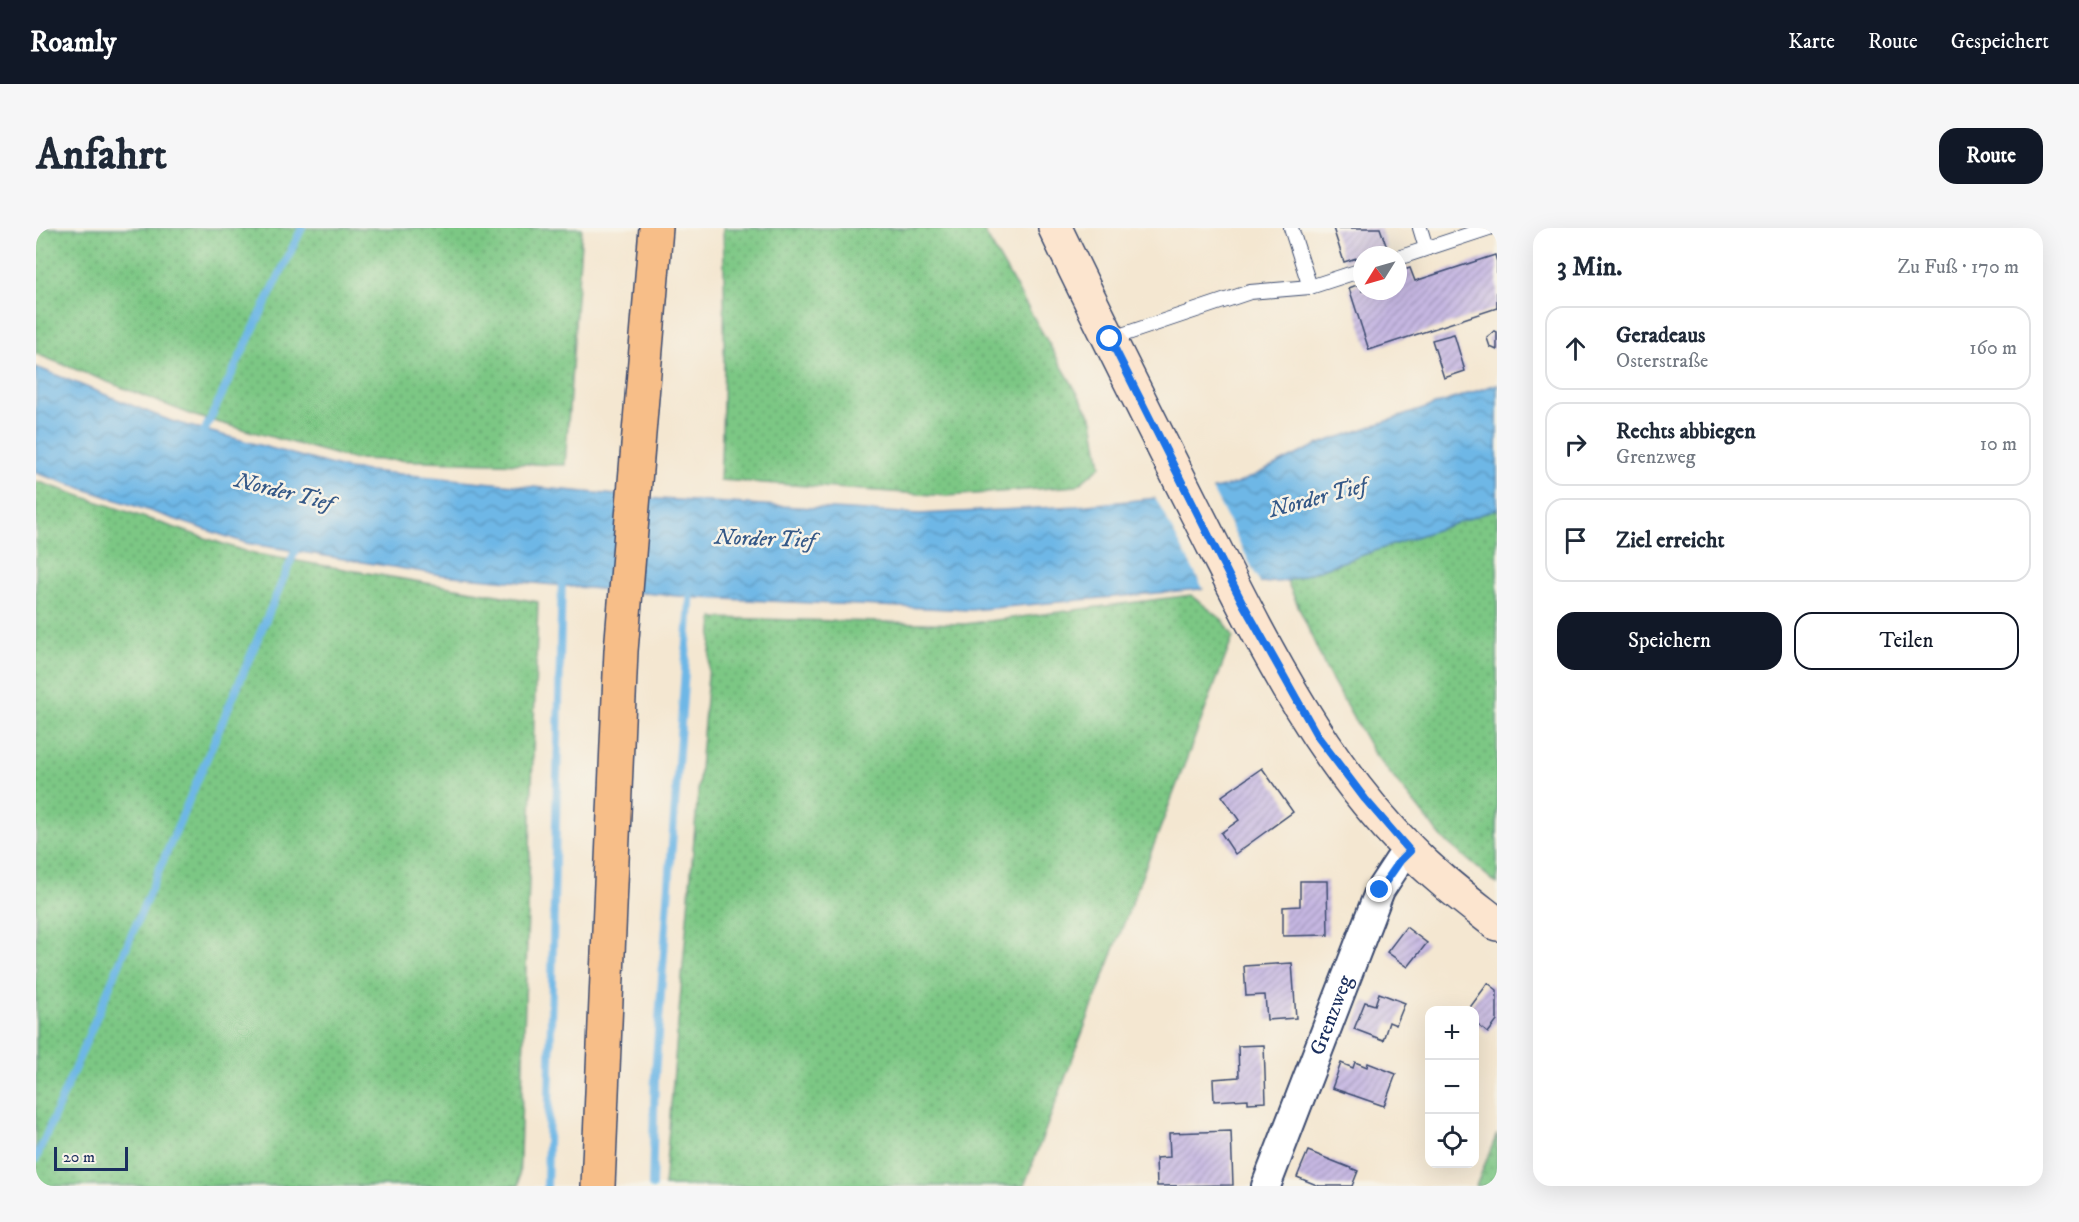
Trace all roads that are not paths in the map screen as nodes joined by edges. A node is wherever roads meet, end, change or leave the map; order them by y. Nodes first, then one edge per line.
1 (656, 228) edge
2 (1055, 228) edge
3 (1291, 228) edge
4 (1420, 228) edge
5 (1489, 228) edge
6 (1426, 249) junction
7 (1407, 255) edge
8 (1353, 273) edge
9 (1310, 287) junction
10 (1113, 346) junction
11 (1410, 851) junction
12 (1497, 924) edge
13 (598, 1186) edge
14 (1266, 1186) edge

1 - 13 main road
2 - 10 street
3 - 9 lane
4 - 6 lane
5 - 6 lane
6 - 7 lane
8 - 9 lane
9 - 10 lane
10 - 11 street
11 - 12 street
11 - 14 street, Grenzweg

